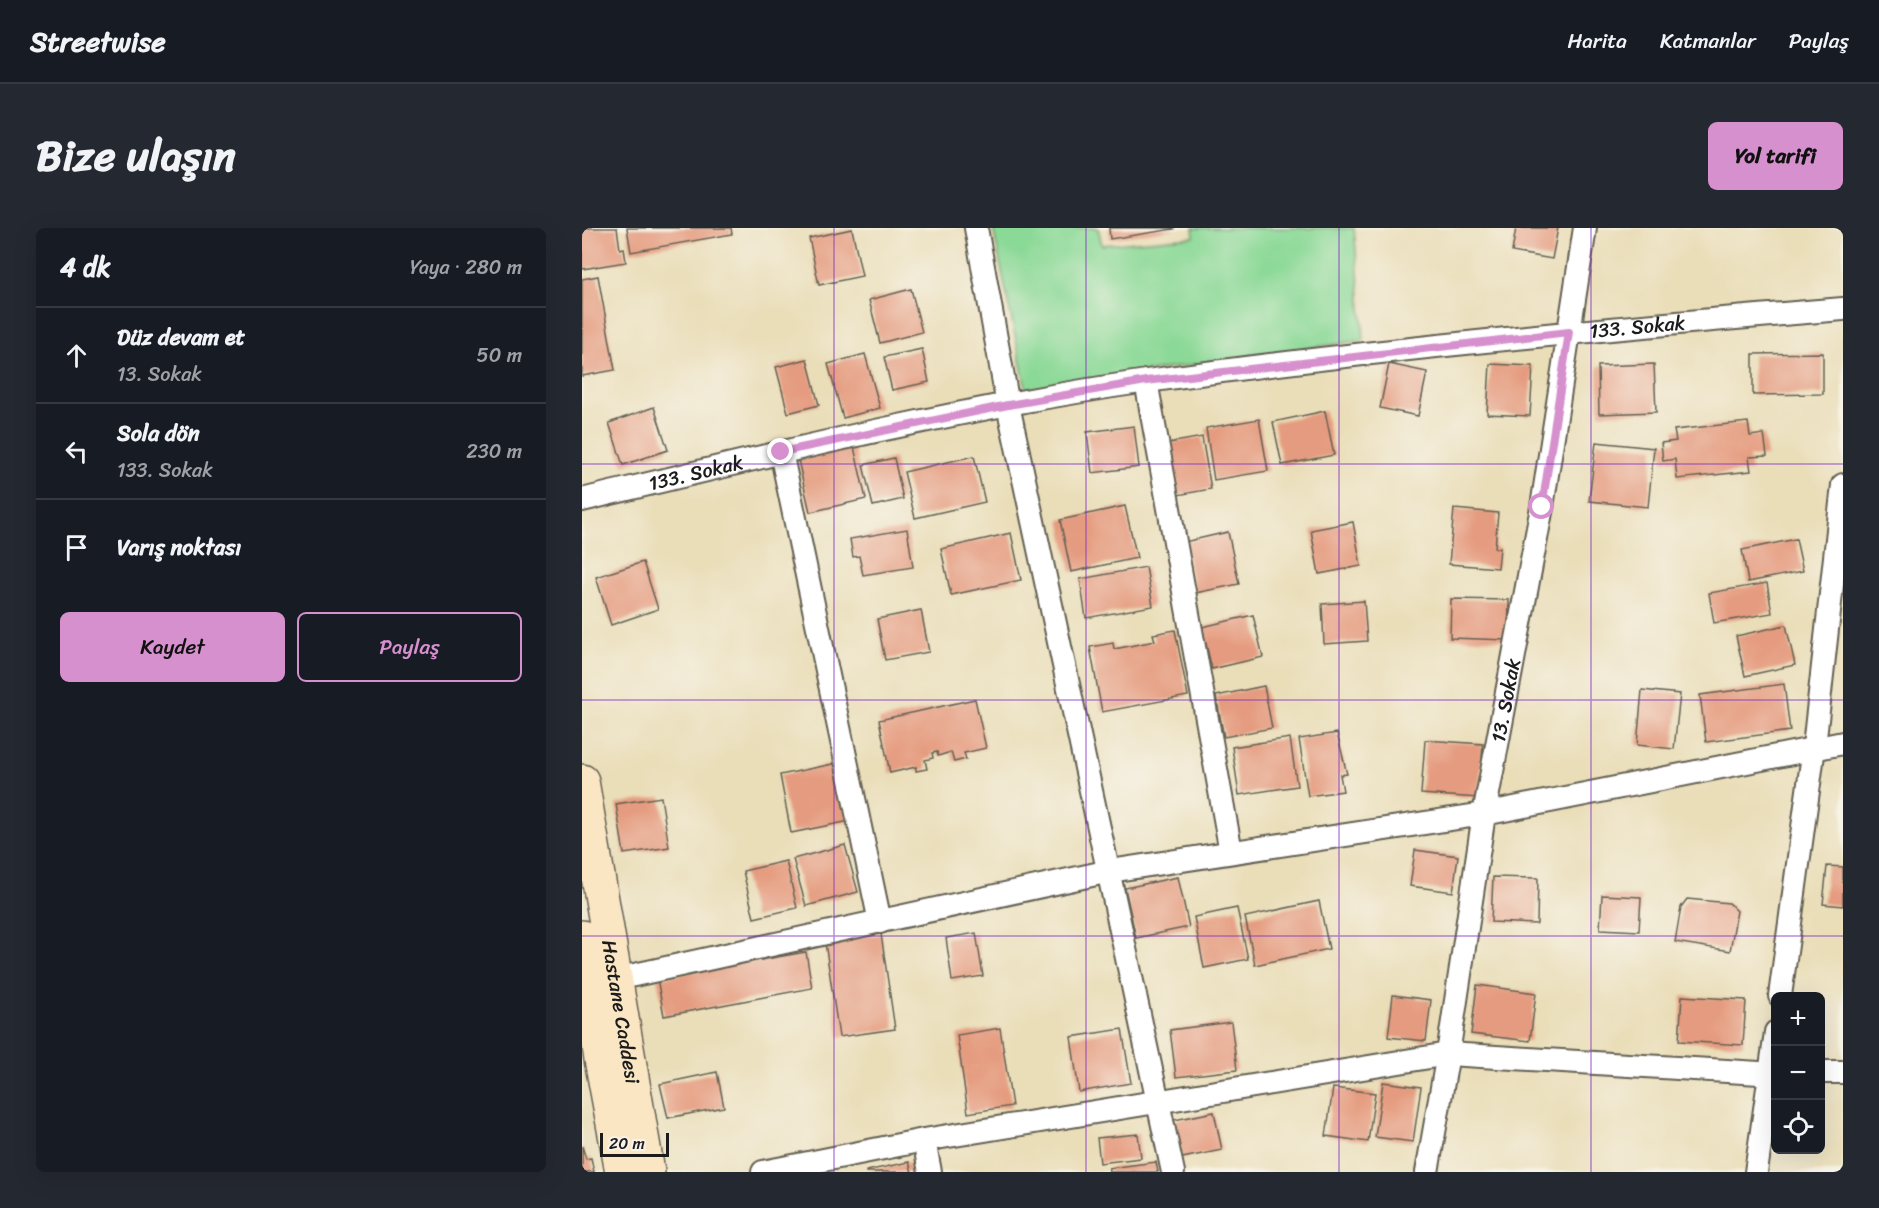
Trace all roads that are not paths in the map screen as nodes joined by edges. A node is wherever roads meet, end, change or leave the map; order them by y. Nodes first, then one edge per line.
1 (976, 228) edge
2 (1585, 228) edge
3 (1843, 309) edge
4 (1569, 332) junction
5 (1146, 381) junction
6 (1008, 405) junction
7 (781, 452) junction
8 (1843, 485) edge
9 (582, 500) edge
10 (1843, 743) edge
11 (1814, 747) junction
12 (582, 781) edge
13 (1484, 814) junction
14 (1231, 852) junction
15 (1110, 872) junction
16 (880, 922) junction
17 (582, 937) edge
18 (616, 979) junction
19 (1781, 992) edge
20 (1448, 1054) junction
21 (591, 1060) edge
22 (1825, 1072) edge
23 (1843, 1072) edge
24 (1771, 1074) edge
25 (1771, 1086) edge
26 (1156, 1102) junction
27 (924, 1140) junction
28 (622, 1172) edge
29 (648, 1172) edge
30 (763, 1172) edge
31 (930, 1172) edge
32 (1173, 1172) edge
33 (1427, 1172) edge
34 (1756, 1172) edge

1 - 6 street
2 - 4 street, 13. Sokak
3 - 4 street, 133. Sokak
4 - 5 street, 133. Sokak
4 - 13 street, 13. Sokak
5 - 6 street, 133. Sokak
5 - 14 street
6 - 7 street, 133. Sokak
6 - 15 street
7 - 9 street, 133. Sokak
7 - 16 street
8 - 11 street
10 - 11 street
11 - 13 street
11 - 19 street
12 - 18 main road, Hastane Caddesi
13 - 14 street
13 - 20 street, 13. Sokak
14 - 15 street
15 - 16 street
15 - 26 street
16 - 18 street
17 - 21 main road, Hastane Caddesi
18 - 29 main road, Hastane Caddesi
20 - 24 street
20 - 26 street
20 - 33 street, 13. Sokak
21 - 28 main road, Hastane Caddesi
22 - 23 street
25 - 34 street
26 - 27 street
26 - 32 street
27 - 30 street
27 - 31 street

